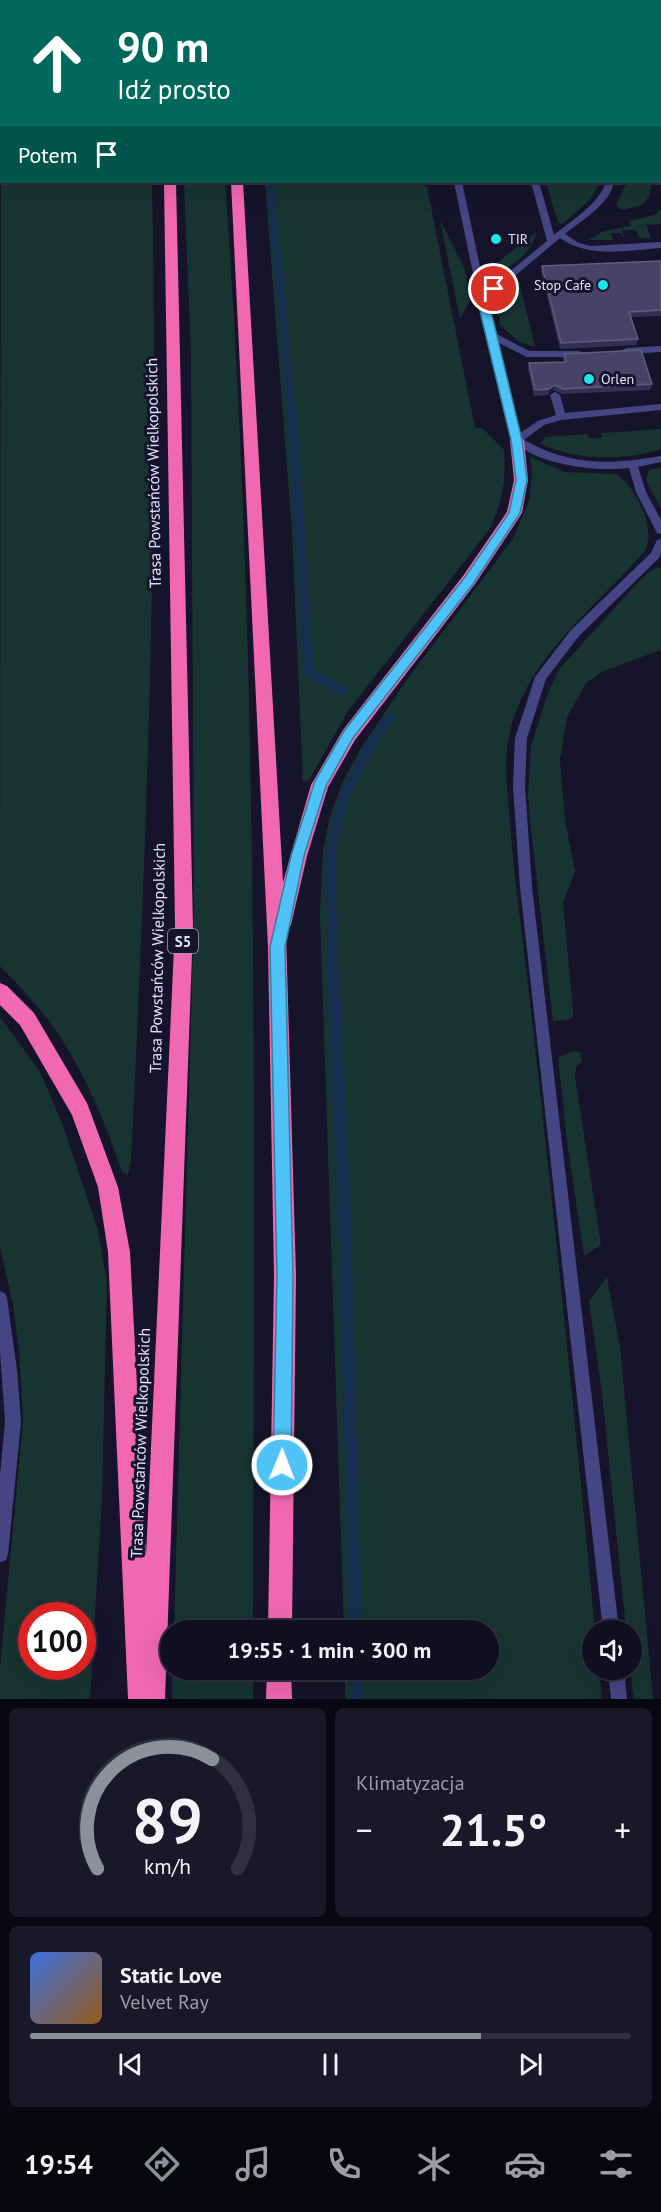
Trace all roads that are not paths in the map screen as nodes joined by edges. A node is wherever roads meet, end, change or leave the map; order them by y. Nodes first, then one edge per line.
1 (170, 183) edge
2 (237, 183) edge
3 (458, 183) edge
4 (535, 183) edge
5 (610, 183) edge
6 (560, 234) junction
7 (551, 241) junction
8 (661, 245) edge
9 (484, 307) junction
10 (491, 335) junction
11 (661, 349) edge
12 (615, 352) edge
13 (592, 353) edge
14 (546, 355) junction
15 (549, 368) edge
16 (555, 394) edge
17 (661, 407) edge
18 (561, 417) junction
19 (517, 440) junction
20 (661, 459) edge
21 (633, 465) junction
22 (661, 530) edge
23 (661, 542) edge
24 (278, 947) junction
25 (0, 992) edge
26 (0, 1298) edge
27 (0, 1554) edge
28 (280, 1620) edge
29 (610, 1620) edge
30 (279, 1680) edge
31 (617, 1680) edge
32 (141, 1699) edge
33 (152, 1699) edge
34 (279, 1699) edge
35 (619, 1699) edge

1 - 33 highway, Trasa Powstańców Wielkopolskich / S5
2 - 24 highway
3 - 9 lane
4 - 7 lane
5 - 6 lane
6 - 7 lane
6 - 8 lane
7 - 9 lane
9 - 10 lane
10 - 14 lane
10 - 19 lane
11 - 12 lane
13 - 14 lane
14 - 15 lane
16 - 18 lane
17 - 18 lane
18 - 19 lane
19 - 21 lane
19 - 24 highway
20 - 21 lane
21 - 22 lane
23 - 29 lane
24 - 28 highway
25 - 32 highway
26 - 27 lane
30 - 34 highway
31 - 35 lane

